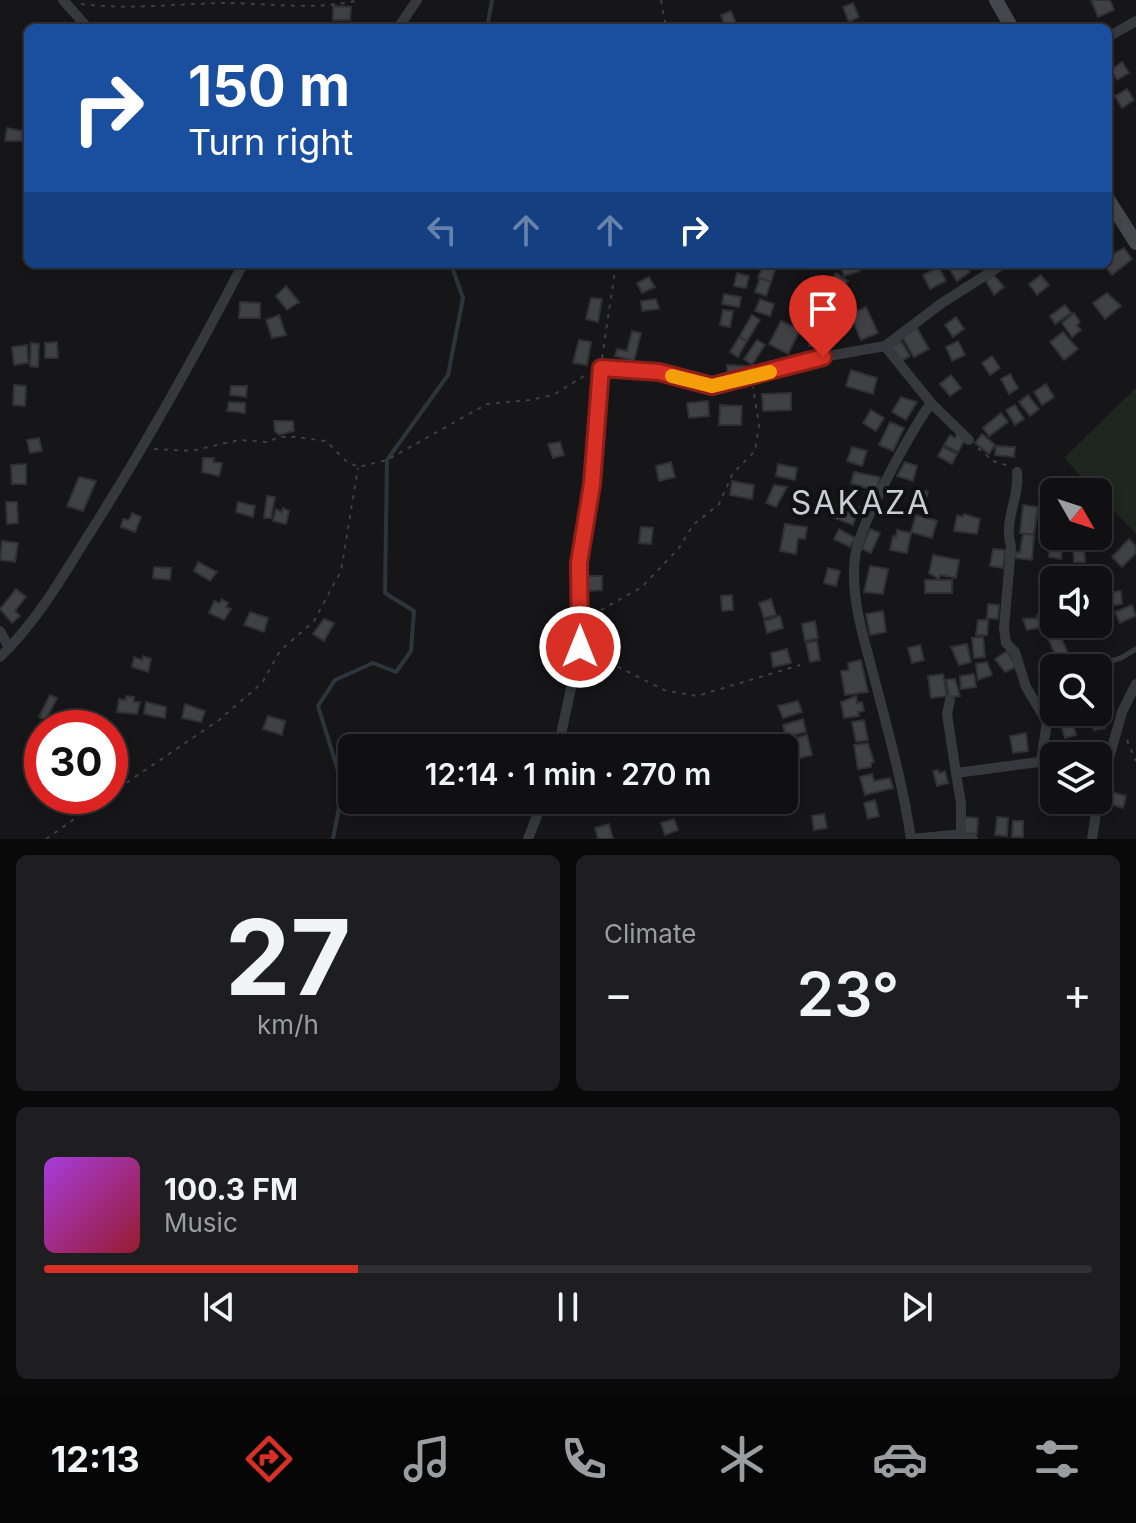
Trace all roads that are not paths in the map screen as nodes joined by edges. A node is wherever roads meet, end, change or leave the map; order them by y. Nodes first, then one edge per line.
1 (417, 0) edge
2 (996, 0) edge
3 (66, 2) edge
4 (1136, 21) edge
5 (85, 24) edge
6 (401, 24) edge
7 (1010, 24) edge
8 (1112, 35) edge
9 (1112, 205) edge
10 (1136, 243) edge
11 (241, 268) edge
12 (997, 268) edge
13 (885, 346) junction
14 (931, 403) junction
15 (969, 440) road end
16 (1017, 472) road end
17 (0, 631) edge
18 (9, 648) junction
19 (1136, 649) edge
20 (0, 657) edge
21 (1112, 661) edge
22 (1136, 684) edge
23 (950, 700) dead end
24 (561, 734) edge
25 (1044, 742) edge
26 (1111, 742) edge
27 (1040, 761) edge
28 (956, 773) junction
29 (538, 814) edge
30 (1096, 814) edge
31 (961, 837) junction
32 (528, 839) edge
33 (973, 839) edge
34 (1092, 839) edge

1 - 6 street
2 - 7 street
3 - 5 street
4 - 8 street
9 - 10 street
11 - 18 street
12 - 13 street
13 - 14 street
13 - 24 street
14 - 15 street
14 - 31 street
16 - 25 street
17 - 18 street
18 - 20 street
19 - 21 lane
22 - 26 street
23 - 28 street
27 - 28 street
28 - 31 street
29 - 32 street
30 - 34 street
31 - 33 street

